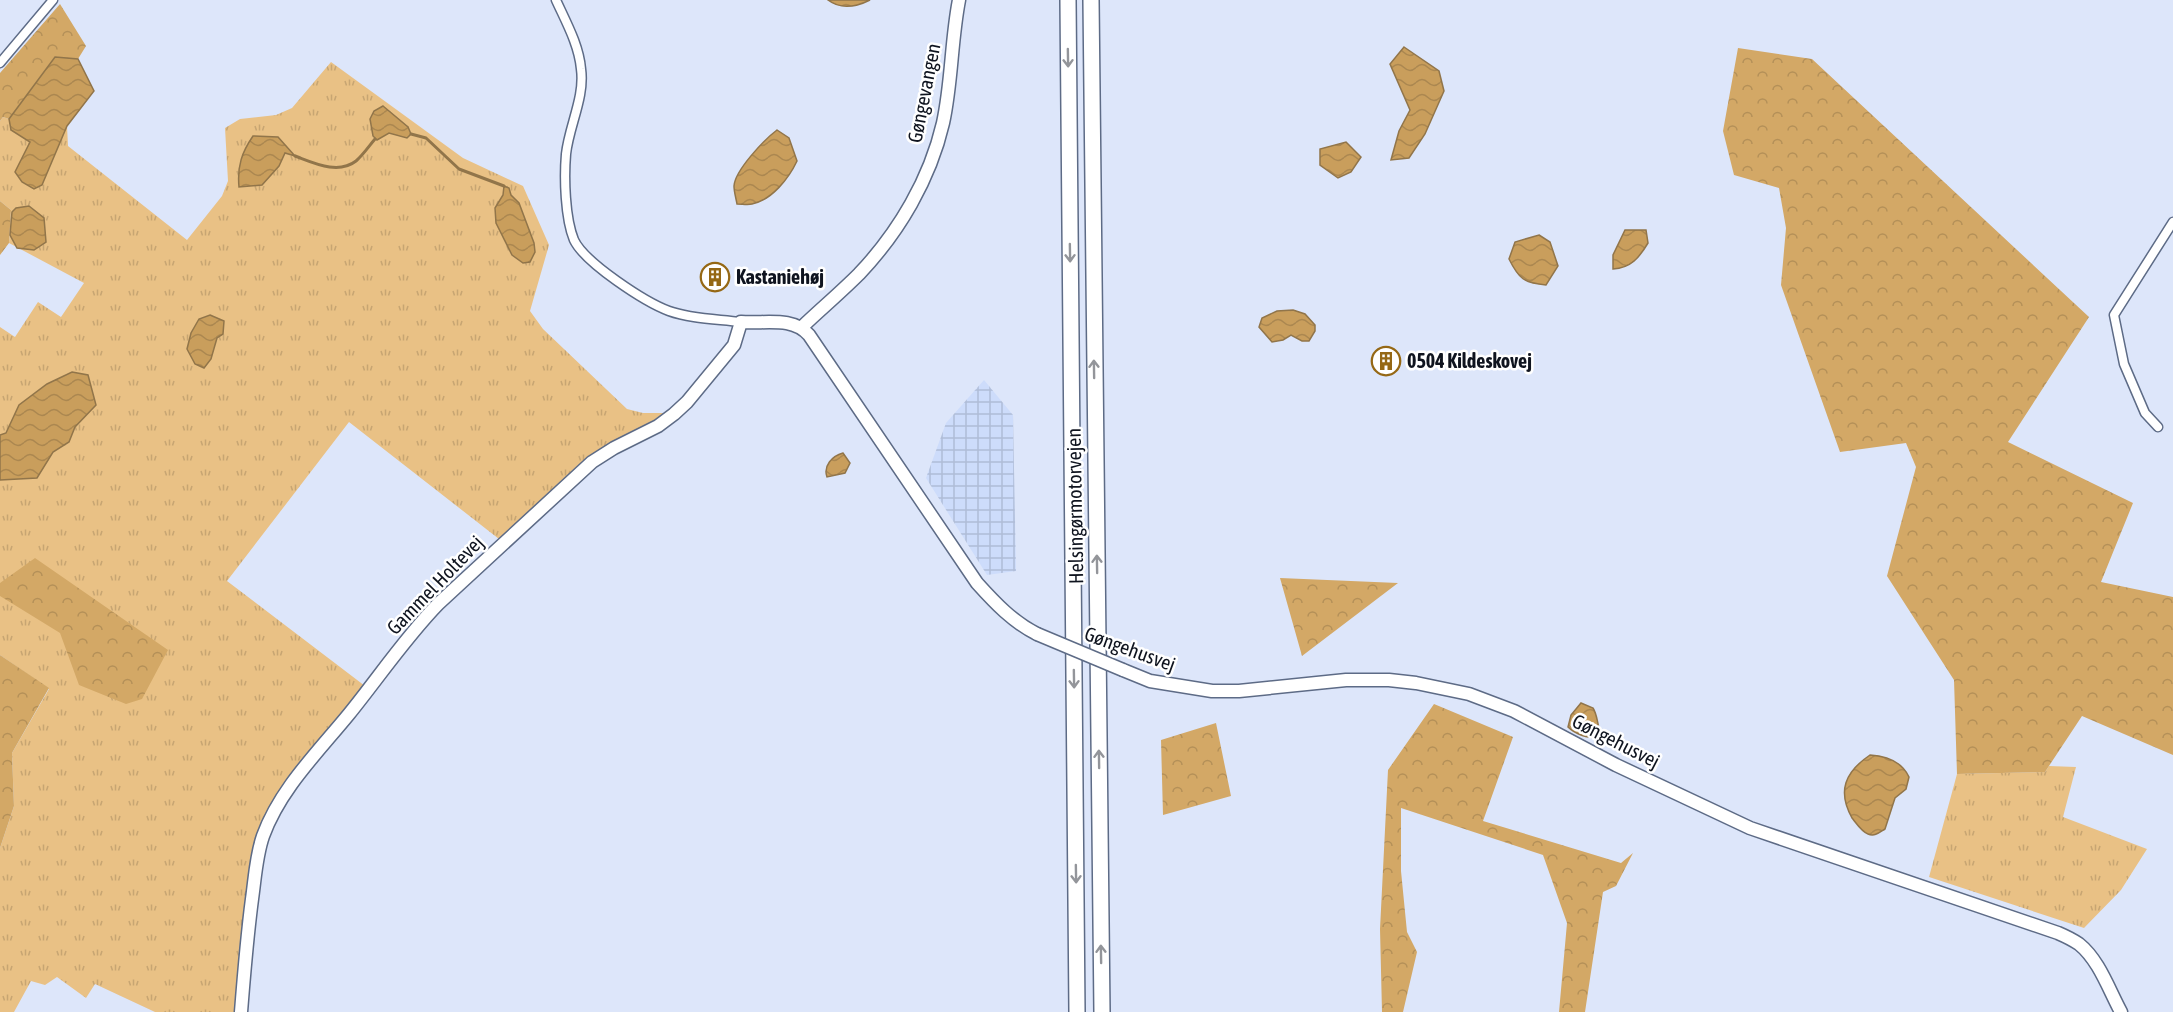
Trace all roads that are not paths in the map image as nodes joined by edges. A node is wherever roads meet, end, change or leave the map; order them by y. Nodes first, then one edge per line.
1 (53, 0) edge
2 (556, 0) edge
3 (959, 0) edge
4 (1068, 0) edge
5 (1091, 0) edge
6 (0, 63) edge
7 (2173, 222) edge
8 (741, 322) junction
9 (802, 327) junction
10 (2158, 427) dead end
11 (241, 1012) edge
12 (1077, 1012) edge
13 (1102, 1012) edge
14 (2121, 1012) edge

1 - 6 street
2 - 8 street
3 - 9 street, Gøngevangen
4 -> 12 highway, Helsingørmotorvejen
13 -> 5 highway, Helsingørmotorvejen
7 - 10 street
8 - 9 street
8 - 11 street, Gammel Holtevej
9 - 14 street, Gøngehusvej, bridge

